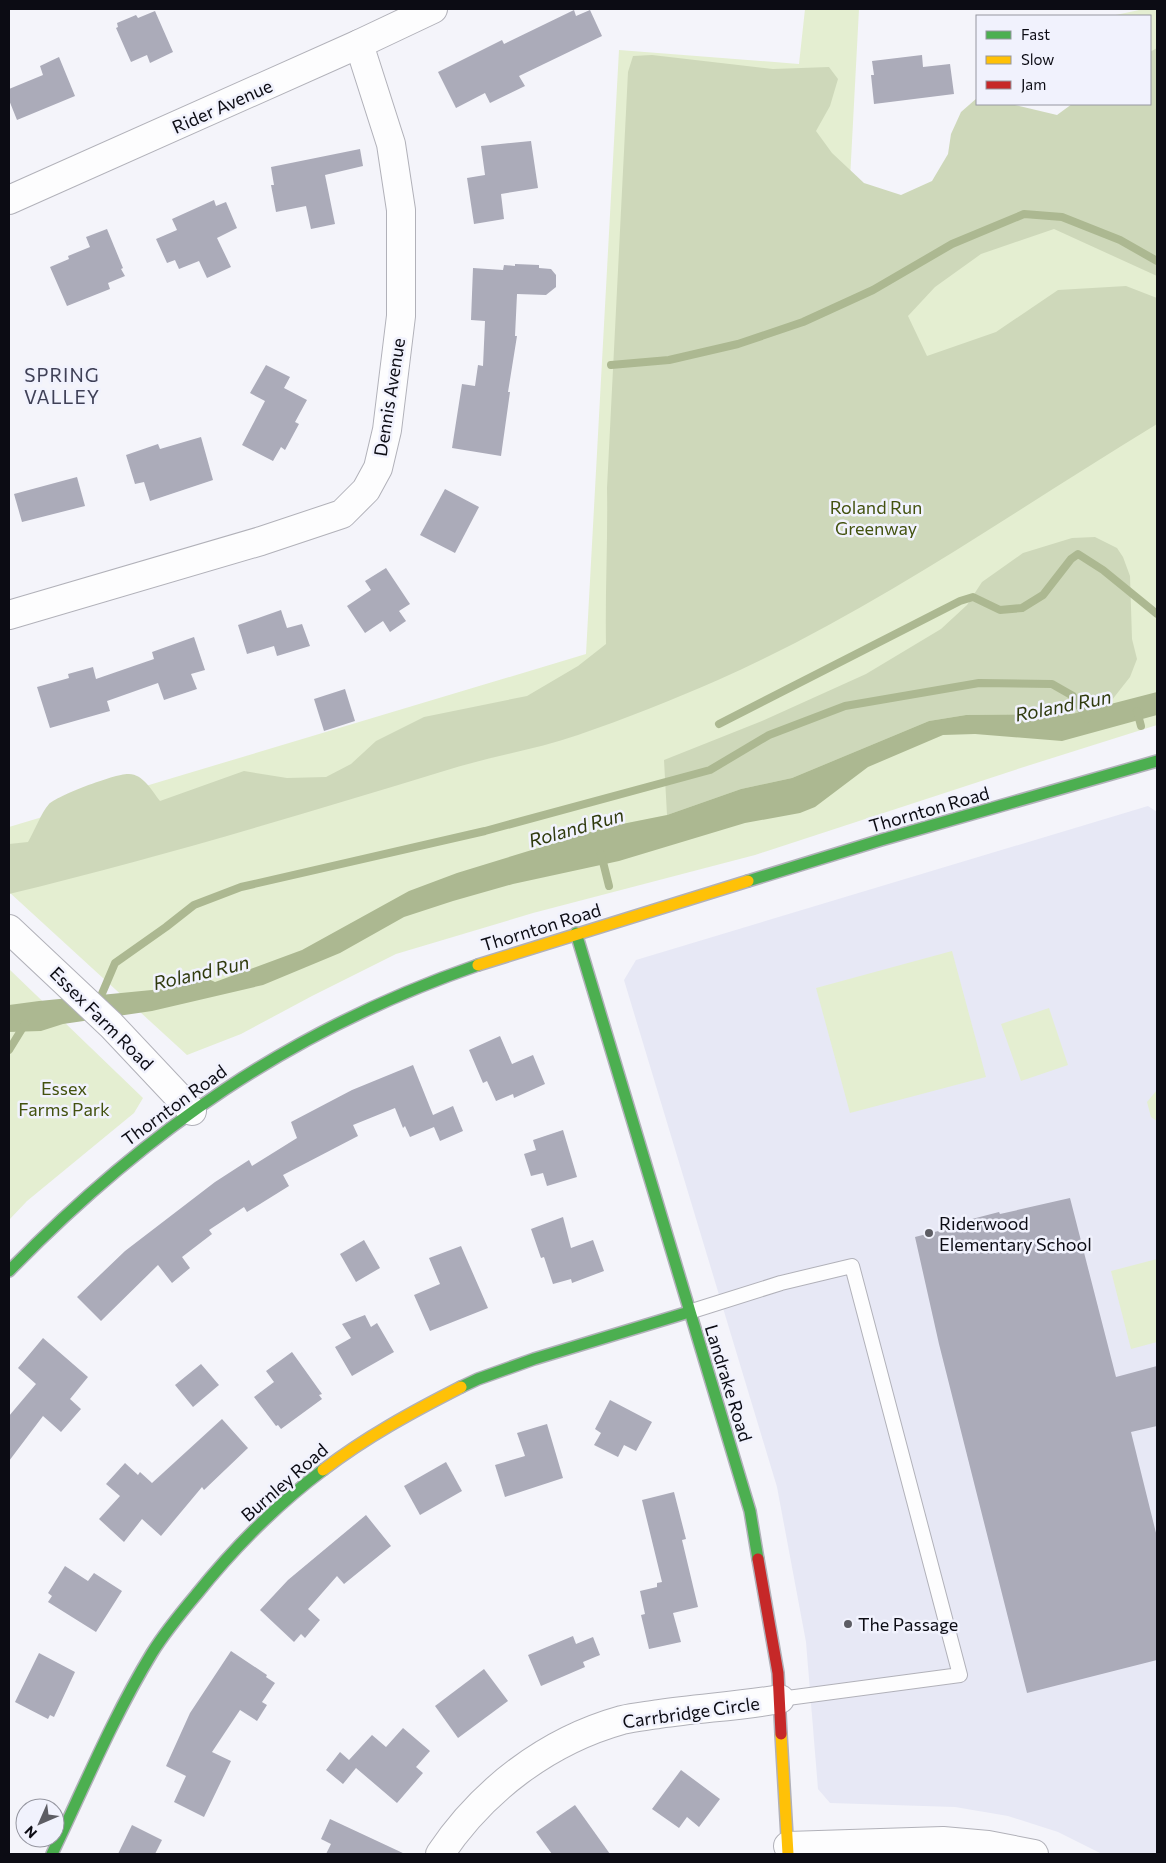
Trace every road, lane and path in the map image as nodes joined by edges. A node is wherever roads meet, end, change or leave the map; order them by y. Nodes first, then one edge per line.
1 (433, 9) edge
2 (359, 44) junction
3 (9, 200) edge
4 (9, 615) edge
5 (1157, 761) edge
6 (9, 929) edge
7 (576, 934) junction
8 (192, 1111) junction
9 (9, 1271) edge
10 (689, 1312) junction
11 (780, 1699) junction
12 (788, 1850) edge
13 (52, 1854) edge
14 (440, 1854) edge
15 (1034, 1854) edge

1 - 2 street, Rider Avenue
2 - 3 street, Rider Avenue
2 - 4 street, Dennis Avenue
5 - 7 street, Thornton Road
6 - 8 street, Essex Farm Road
7 - 8 street, Thornton Road
7 - 10 street, Landrake Road
8 - 9 street, Thornton Road
10 - 11 street, Landrake Road
10 - 11 lane
10 - 13 street, Burnley Road
11 - 12 street, Landrake Road
11 - 14 street, Carrbridge Circle
12 - 15 street

